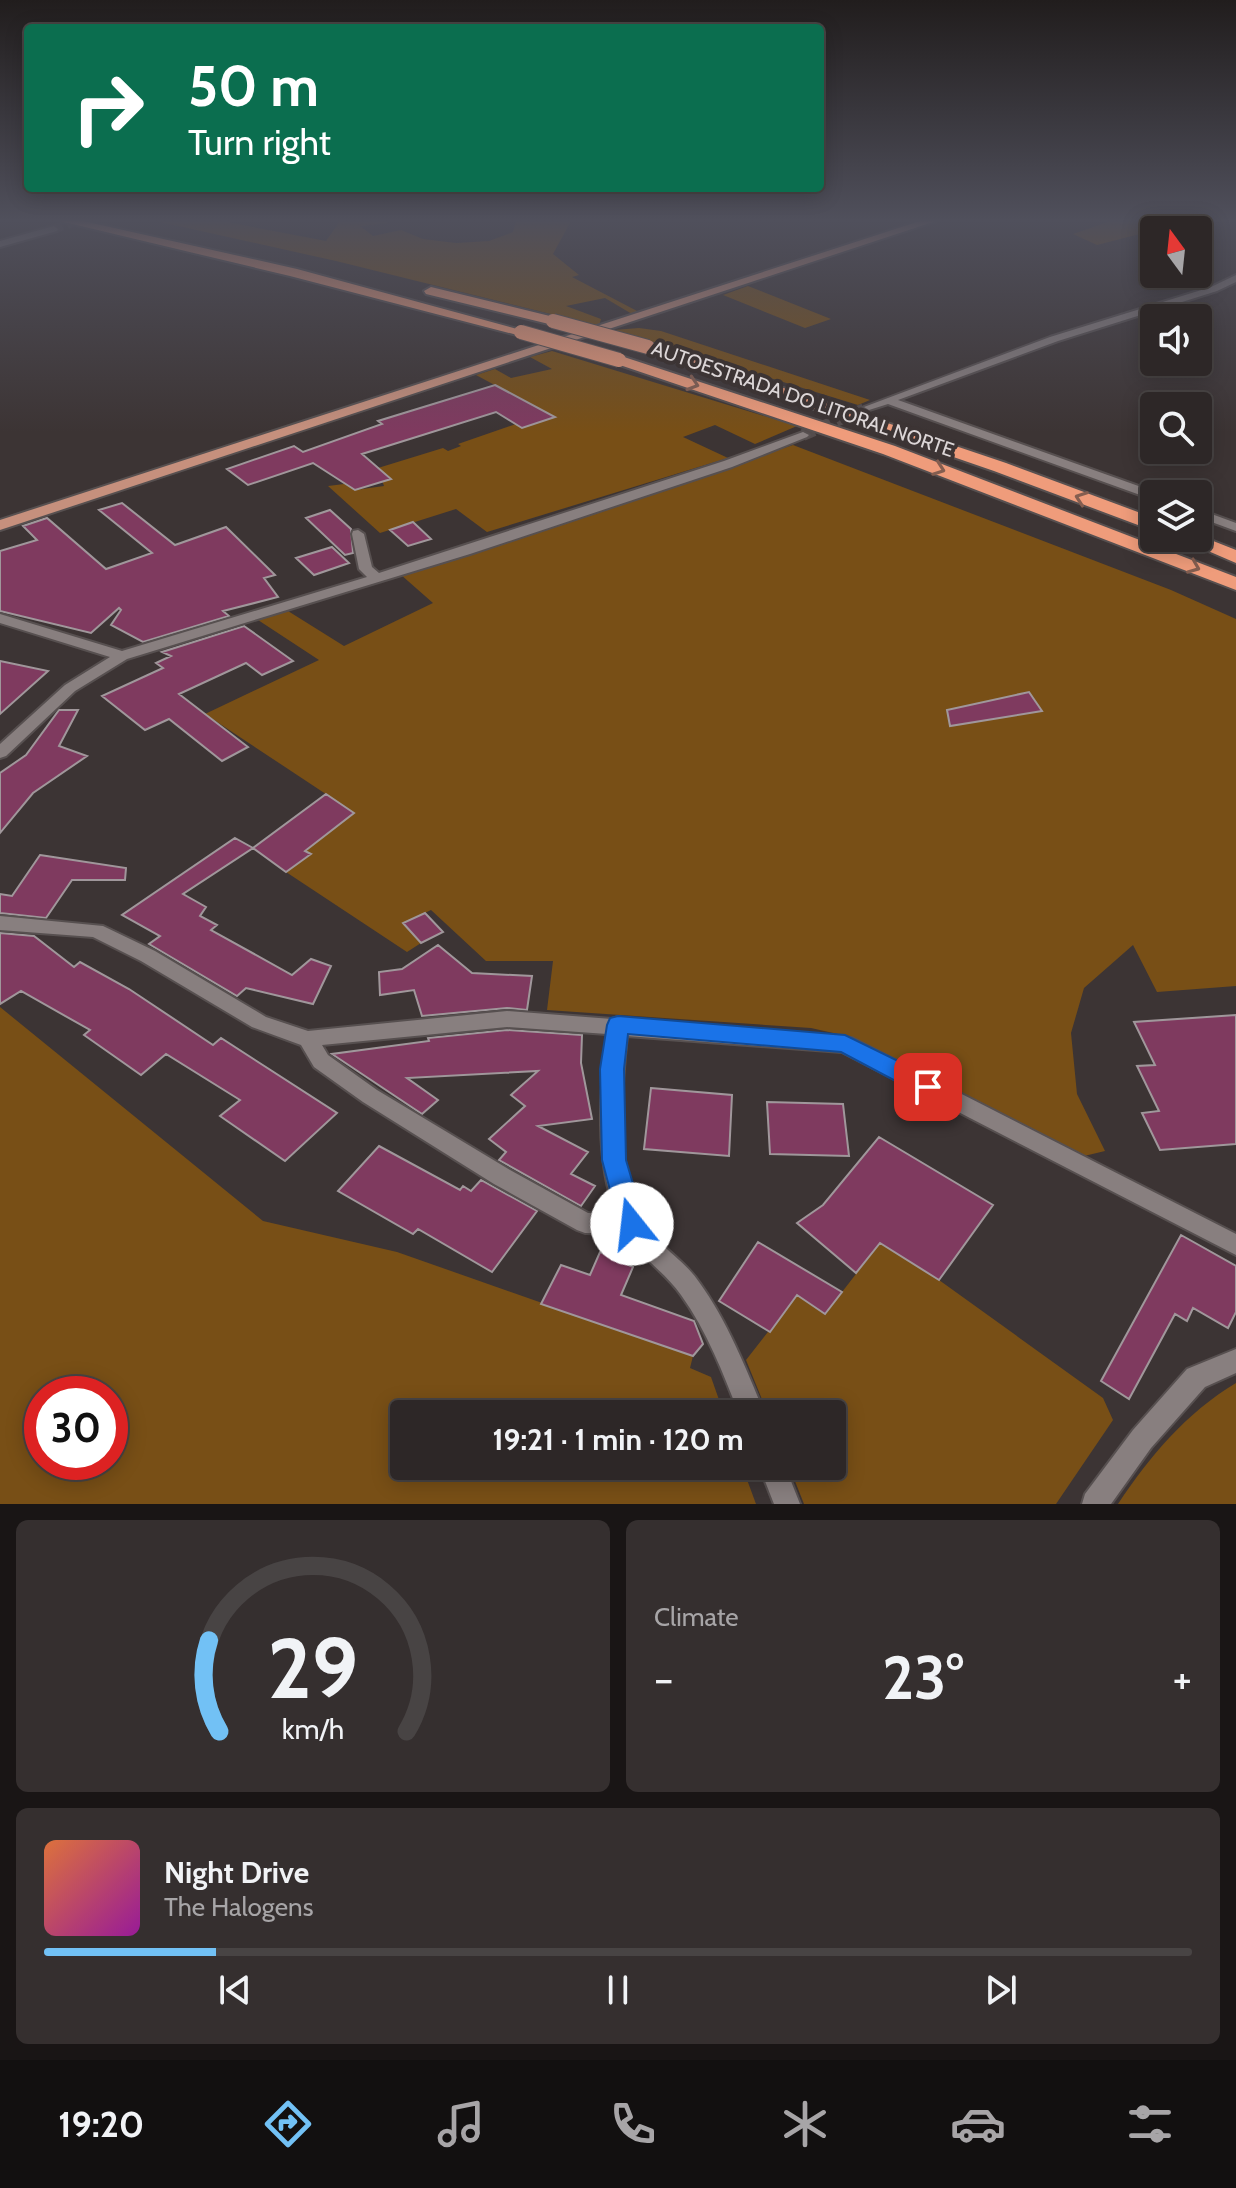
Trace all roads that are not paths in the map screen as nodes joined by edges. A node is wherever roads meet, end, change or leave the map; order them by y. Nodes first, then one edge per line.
1 (365, 291) edge
2 (432, 291) edge
3 (717, 291) edge
4 (1207, 291) edge
5 (887, 400) junction
6 (869, 407) tunnel mouth
7 (803, 435) tunnel mouth
8 (1140, 491) edge
9 (1212, 518) edge
10 (1140, 520) edge
11 (0, 525) edge
12 (1236, 527) edge
13 (358, 534) dead end
14 (1212, 548) edge
15 (1236, 557) edge
16 (377, 578) junction
17 (1236, 584) edge
18 (0, 618) edge
19 (122, 656) junction
20 (0, 753) edge
21 (0, 923) edge
22 (618, 1025) junction
23 (308, 1039) junction
24 (632, 1224) junction
25 (1236, 1245) edge
26 (1236, 1361) edge
27 (746, 1400) edge
28 (778, 1480) edge
29 (787, 1504) edge
30 (1095, 1504) edge

1 -> 17 highway, AUTOESTRADA DO LITORAL NORTE, bridge
10 -> 2 highway, AUTOESTRADA DO LITORAL NORTE, bridge
3 - 11 main road
4 - 5 street
5 - 6 street
5 - 8 street
7 - 16 street
9 - 12 street
13 - 16 street
14 - 15 highway
16 - 19 street
18 - 19 street
19 - 20 street
21 - 23 street
22 - 23 street
22 - 24 street
22 - 25 street
23 - 24 street
24 - 27 street
26 - 30 street
28 - 29 street

